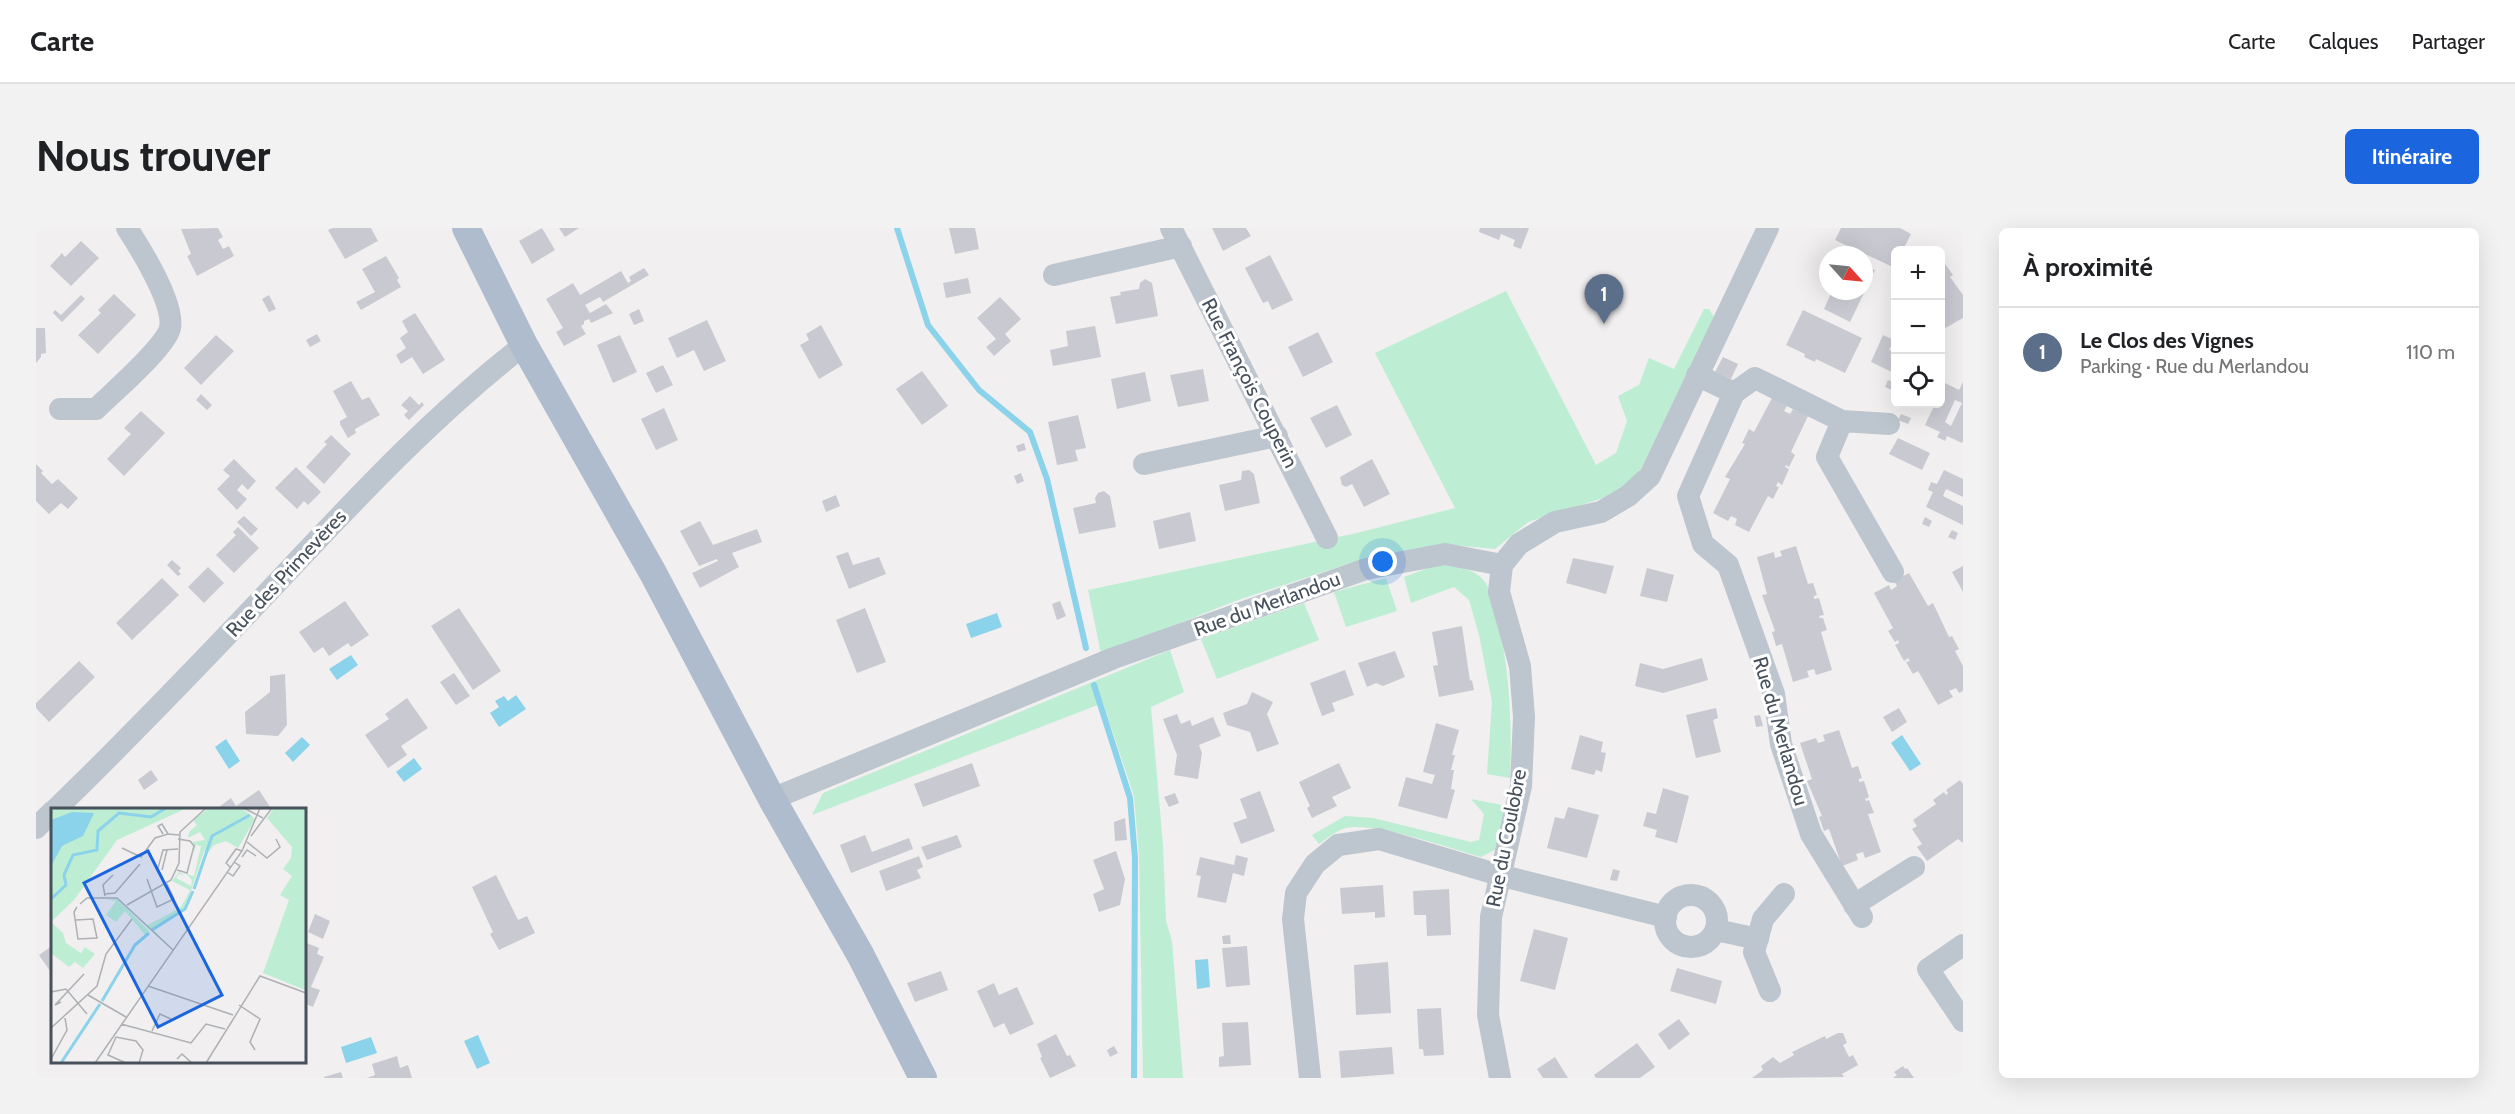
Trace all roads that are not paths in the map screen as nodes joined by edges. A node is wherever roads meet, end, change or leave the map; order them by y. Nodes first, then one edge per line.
1 (127, 228) edge
2 (466, 228) edge
3 (1768, 228) edge
4 (1176, 237) edge
5 (1054, 275) dead end
6 (524, 345) junction
7 (1697, 375) junction
8 (1734, 393) junction
9 (60, 409) dead end
10 (1842, 421) junction
11 (1889, 424) dead end
12 (1277, 436) junction
13 (1144, 464) dead end
14 (1328, 538) dead end
15 (1503, 565) junction
16 (1893, 572) dead end
17 (772, 799) junction
18 (57, 808) edge
19 (51, 814) edge
20 (36, 828) edge
21 (1914, 867) dead end
22 (1499, 875) junction
23 (1784, 894) dead end
24 (1666, 917) junction
25 (1716, 930) junction
26 (1758, 939) junction
27 (1963, 945) edge
28 (1770, 991) dead end
29 (1963, 1021) edge
30 (923, 1078) edge
31 (1310, 1078) edge
32 (1500, 1078) edge

1 - 9 street
2 - 6 main road
3 - 7 street
4 - 5 street
4 - 12 street, Rue François Couperin
6 - 17 main road
6 - 18 street, Rue des Primevères
7 - 8 street
7 - 15 street
8 - 10 street
8 - 21 street, Rue du Merlandou
10 - 11 street
10 - 16 street
12 - 13 street
12 - 14 street, Rue François Couperin
15 - 17 street, Rue du Merlandou
15 - 22 street, Rue du Coulobre
17 - 30 main road
19 - 20 street, Rue des Primevères
22 - 24 street
22 - 31 street
22 - 32 street, Rue du Coulobre
23 - 26 street
24 - 25 street
24 - 25 street
25 - 26 street
26 - 28 street
27 - 29 street

